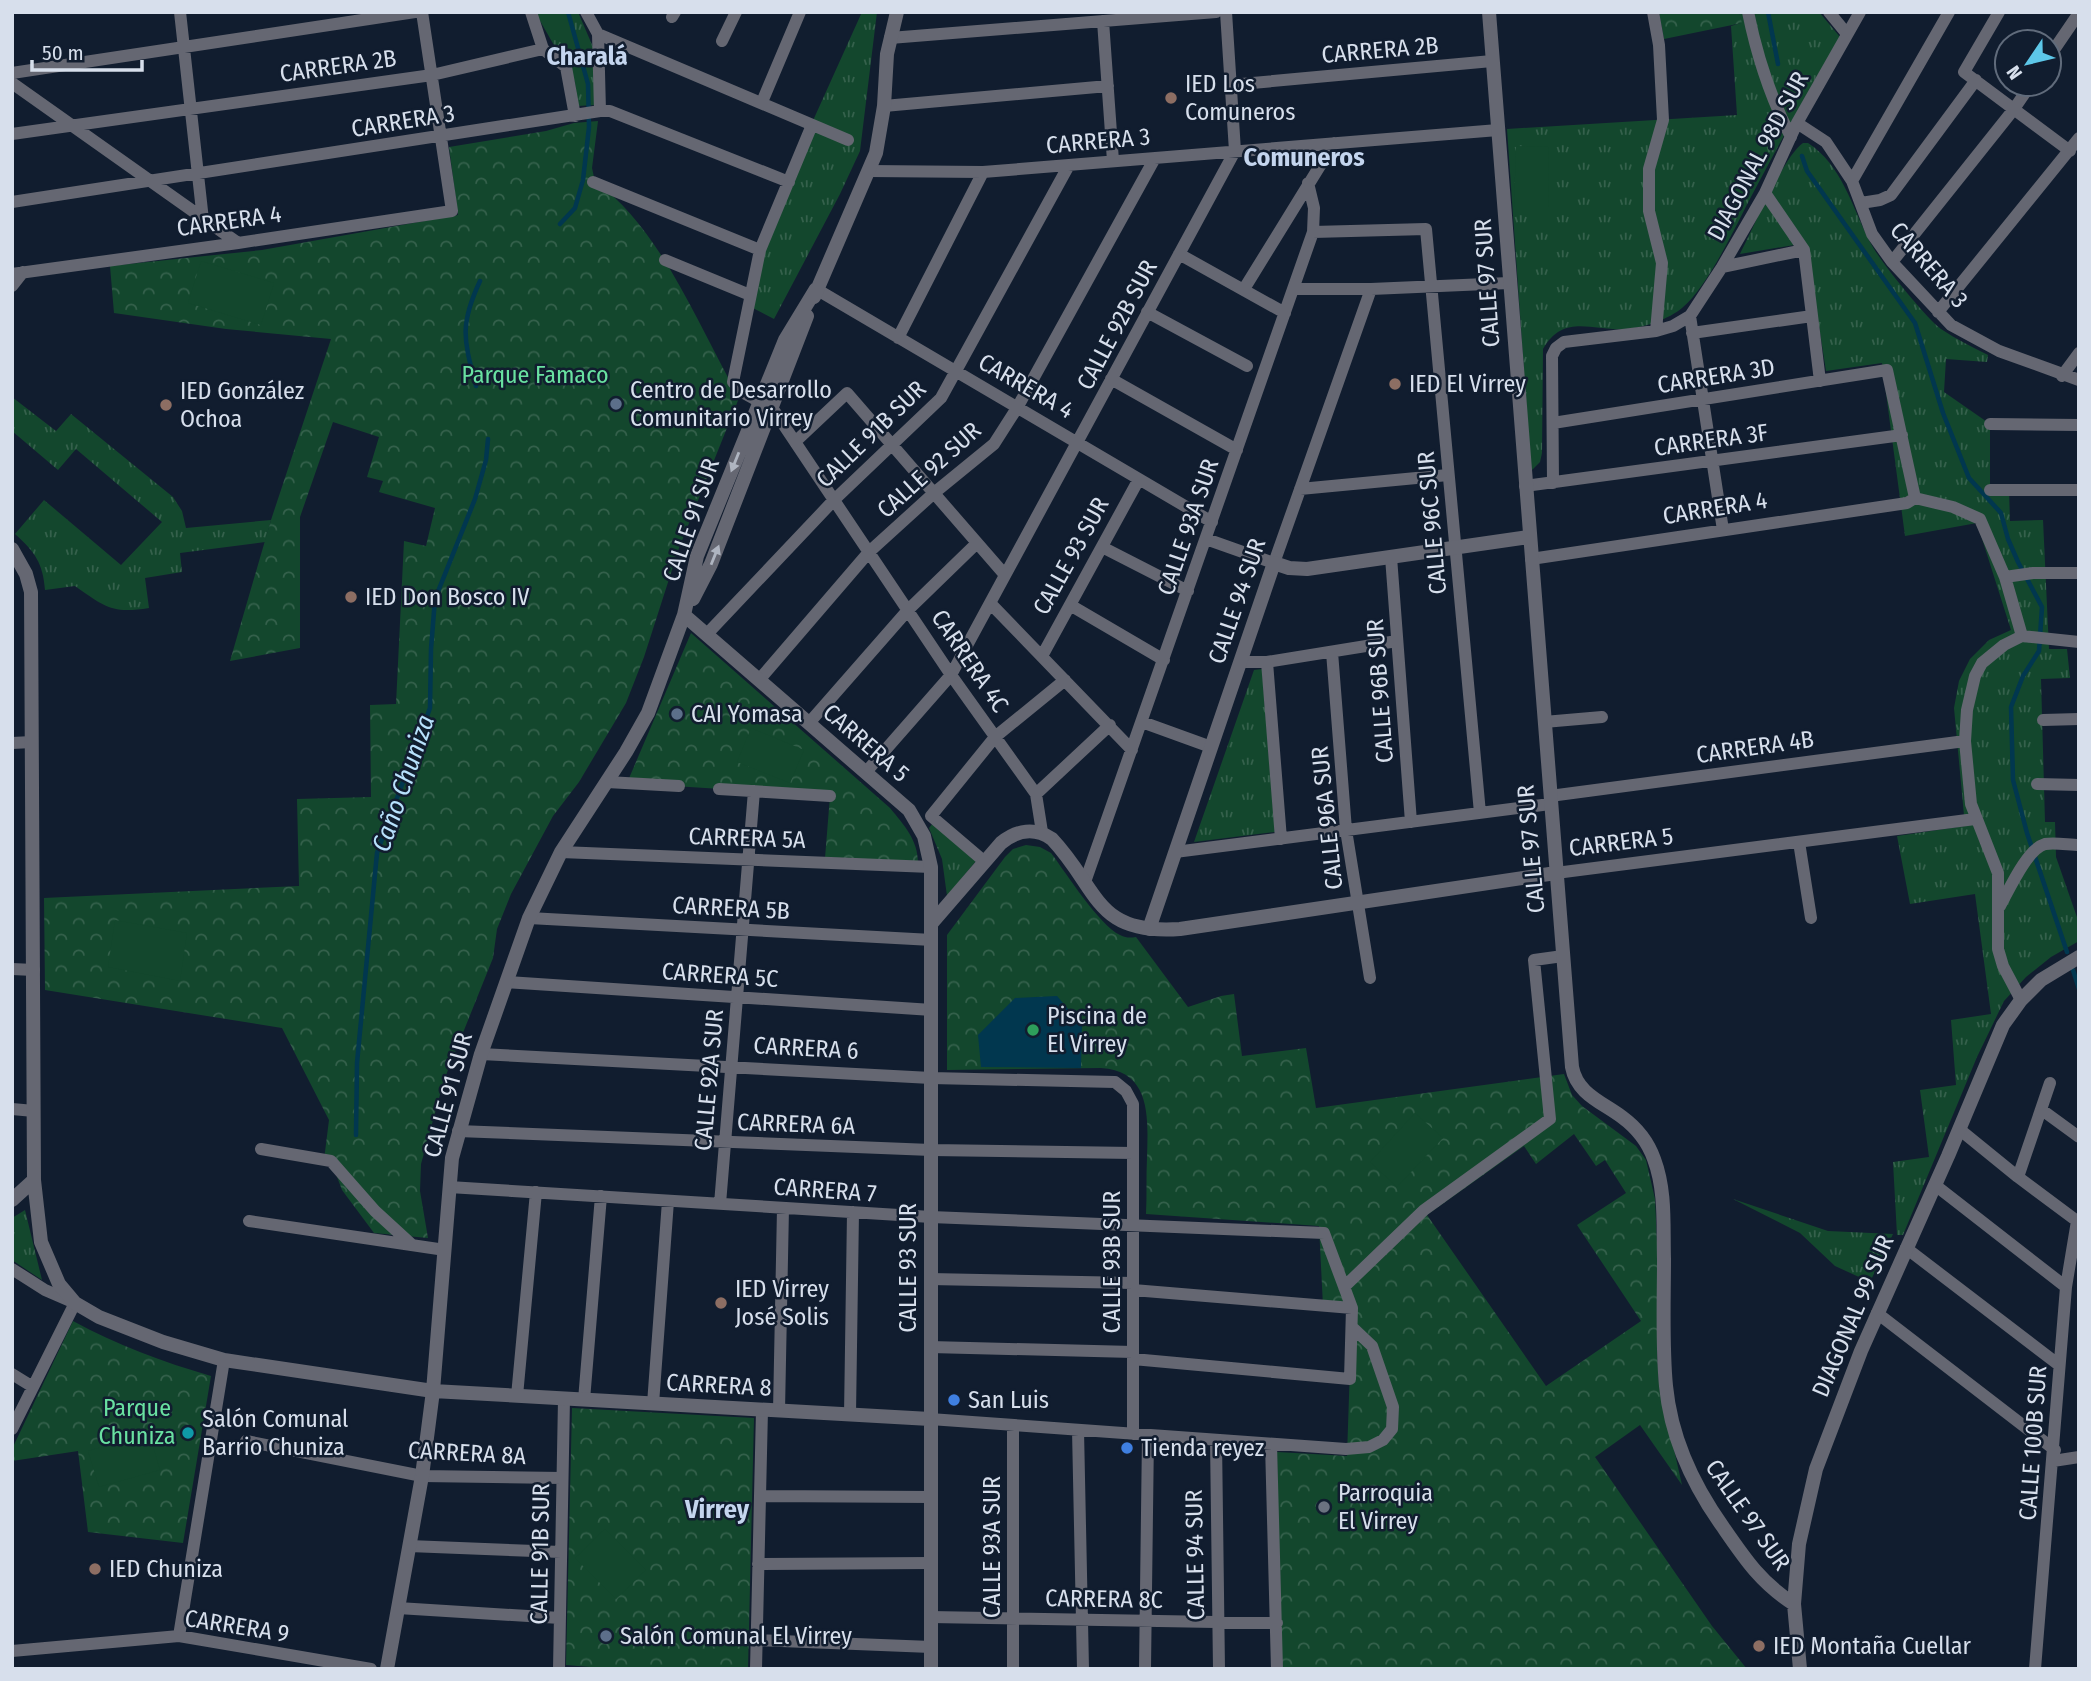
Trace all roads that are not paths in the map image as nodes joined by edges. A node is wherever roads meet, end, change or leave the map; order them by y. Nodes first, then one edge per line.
1 (180, 12) edge
2 (415, 12) edge
3 (422, 12) edge
4 (531, 12) edge
5 (586, 12) edge
6 (736, 12) edge
7 (800, 12) edge
8 (897, 12) edge
9 (1216, 12) edge
10 (1226, 12) edge
11 (1489, 12) edge
12 (1653, 12) edge
13 (1748, 12) edge
14 (1829, 12) edge
15 (1860, 12) edge
16 (1949, 12) edge
17 (1999, 12) edge
18 (2079, 13) edge
19 (1103, 21) junction
20 (598, 34) junction
21 (1847, 34) junction
22 (2063, 36) edge
23 (890, 38) junction
24 (722, 41) dead end
25 (184, 47) junction
26 (543, 49) junction
27 (1492, 61) junction
28 (12, 73) edge
29 (432, 75) junction
30 (1976, 80) junction
31 (12, 83) edge
32 (1230, 85) junction
33 (1108, 86) junction
34 (2021, 98) edge
35 (762, 102) junction
36 (884, 106) junction
37 (190, 107) junction
38 (2014, 109) junction
39 (599, 111) junction
40 (577, 116) junction
41 (1797, 123) junction
42 (69, 125) junction
43 (812, 125) junction
44 (1498, 130) junction
45 (12, 134) edge
46 (441, 136) junction
47 (1791, 137) junction
48 (2079, 138) edge
49 (848, 140) dead end
50 (1334, 143) junction
51 (1235, 151) junction
52 (2070, 151) junction
53 (1155, 158) junction
54 (1114, 161) junction
55 (1069, 165) junction
56 (869, 171) junction
57 (983, 172) junction
58 (198, 173) junction
59 (150, 181) junction
60 (1852, 181) junction
61 (593, 182) dead end
62 (789, 182) junction
63 (1308, 183) junction
64 (1765, 193) junction
65 (12, 202) edge
66 (1861, 203) junction
67 (203, 220) junction
68 (1313, 232) junction
69 (238, 243) junction
70 (760, 250) junction
71 (1804, 250) junction
72 (1179, 254) junction
73 (665, 261) dead end
74 (1892, 262) junction
75 (1722, 267) junction
76 (18, 273) edge
77 (1510, 283) junction
78 (12, 286) edge
79 (1431, 286) junction
80 (816, 289) junction
81 (1244, 289) junction
82 (1293, 289) junction
83 (1371, 289) junction
84 (750, 295) junction
85 (1938, 312) junction
86 (1147, 313) junction
87 (1285, 313) junction
88 (1690, 316) junction
89 (1812, 316) junction
90 (1656, 331) junction
91 (1692, 333) junction
92 (898, 338) junction
93 (2079, 353) edge
94 (1247, 366) dead end
95 (956, 372) junction
96 (2063, 376) junction
97 (1111, 379) junction
98 (2079, 380) edge
99 (1820, 381) junction
100 (1703, 399) junction
101 (766, 405) junction
102 (1017, 408) junction
103 (1553, 423) junction
104 (1990, 424) dead end
105 (2079, 425) edge
106 (1902, 435) junction
107 (1077, 442) junction
108 (795, 443) junction
109 (891, 444) junction
110 (1237, 450) junction
111 (1712, 461) junction
112 (1448, 475) junction
113 (1139, 479) junction
114 (1553, 482) junction
115 (1525, 486) junction
116 (1300, 489) junction
117 (1990, 490) dead end
118 (2079, 490) edge
119 (934, 493) junction
120 (834, 500) junction
121 (1911, 500) junction
122 (1212, 522) junction
123 (1723, 530) junction
124 (1529, 537) junction
125 (1206, 540) junction
126 (977, 543) junction
127 (1102, 547) junction
128 (1455, 547) junction
129 (12, 549) edge
130 (869, 552) junction
131 (1391, 556) junction
132 (1531, 559) junction
133 (1274, 563) junction
134 (2079, 573) edge
135 (1005, 575) junction
136 (2009, 577) junction
137 (1188, 591) junction
138 (990, 603) junction
139 (1070, 605) junction
140 (908, 610) junction
141 (684, 615) junction
142 (707, 634) junction
143 (2026, 636) junction
144 (1397, 641) junction
145 (2079, 642) edge
146 (1332, 652) junction
147 (1042, 656) junction
148 (1164, 660) junction
149 (1240, 662) junction
150 (1266, 663) junction
151 (951, 675) junction
152 (759, 680) junction
153 (1065, 680) junction
154 (1602, 717) dead end
155 (2079, 719) edge
156 (2043, 720) dead end
157 (1142, 722) junction
158 (1544, 722) junction
159 (809, 723) junction
160 (1110, 725) junction
161 (995, 737) junction
162 (1965, 741) junction
163 (12, 743) edge
164 (32, 743) junction
165 (1211, 747) junction
166 (1132, 750) junction
167 (866, 772) junction
168 (607, 782) junction
169 (2037, 784) dead end
170 (2079, 785) edge
171 (679, 786) dead end
172 (719, 789) dead end
173 (754, 791) junction
174 (1035, 794) junction
175 (830, 796) dead end
176 (1550, 800) junction
177 (1480, 813) junction
178 (1975, 819) junction
179 (1411, 822) junction
180 (1346, 830) junction
181 (1042, 832) junction
182 (1281, 839) junction
183 (1799, 842) junction
184 (2079, 845) edge
185 (561, 852) junction
186 (1175, 852) junction
187 (748, 859) junction
188 (985, 862) junction
189 (931, 867) junction
190 (1556, 873) junction
191 (1085, 882) junction
192 (1358, 902) junction
193 (1999, 908) junction
194 (529, 918) junction
195 (1811, 918) dead end
196 (931, 924) junction
197 (742, 929) junction
198 (1149, 929) junction
199 (932, 940) junction
200 (1563, 956) junction
201 (2079, 957) edge
202 (12, 969) edge
203 (34, 971) junction
204 (1370, 978) dead end
205 (506, 982) junction
206 (737, 997) junction
207 (2021, 1000) junction
208 (932, 1010) junction
209 (481, 1054) junction
210 (731, 1067) junction
211 (931, 1077) junction
212 (2050, 1083) dead end
213 (1126, 1091) joint
214 (12, 1110) edge
215 (2042, 1110) junction
216 (34, 1111) junction
217 (1959, 1129) junction
218 (458, 1131) junction
219 (2079, 1137) edge
220 (725, 1142) junction
221 (261, 1149) dead end
222 (931, 1150) junction
223 (1133, 1153) junction
224 (2018, 1177) junction
225 (34, 1180) junction
226 (1935, 1185) junction
227 (449, 1187) junction
228 (536, 1192) junction
229 (601, 1196) junction
230 (12, 1200) edge
231 (668, 1201) junction
232 (720, 1204) junction
233 (783, 1208) junction
234 (853, 1212) junction
235 (931, 1217) junction
236 (249, 1221) dead end
237 (2077, 1221) edge
238 (1133, 1225) junction
239 (411, 1244) junction
240 (1906, 1248) junction
241 (445, 1250) junction
242 (12, 1269) edge
243 (930, 1279) junction
244 (1133, 1286) junction
245 (2066, 1286) junction
246 (1344, 1287) junction
247 (75, 1303) junction
248 (1352, 1308) junction
249 (1877, 1313) junction
250 (1352, 1326) junction
251 (930, 1347) junction
252 (1133, 1355) junction
253 (224, 1360) junction
254 (2059, 1365) junction
255 (12, 1374) edge
256 (33, 1387) junction
257 (433, 1391) junction
258 (517, 1396) junction
259 (564, 1399) junction
260 (584, 1400) junction
261 (653, 1404) junction
262 (762, 1410) junction
263 (779, 1411) junction
264 (850, 1415) junction
265 (930, 1419) junction
266 (1013, 1425) junction
267 (12, 1429) edge
268 (1078, 1430) junction
269 (1133, 1434) junction
270 (1148, 1435) junction
271 (1216, 1440) junction
272 (246, 1441) dead end
273 (1271, 1444) junction
274 (2054, 1455) junction
275 (2079, 1457) edge
276 (422, 1476) junction
277 (562, 1478) junction
278 (760, 1496) junction
279 (930, 1497) junction
280 (409, 1546) junction
281 (561, 1552) junction
282 (930, 1563) junction
283 (758, 1564) junction
284 (1794, 1604) junction
285 (398, 1608) junction
286 (930, 1617) junction
287 (560, 1618) junction
288 (1013, 1618) junction
289 (1082, 1620) junction
290 (1146, 1621) junction
291 (1218, 1622) junction
292 (1277, 1623) junction
293 (179, 1636) junction
294 (757, 1640) junction
295 (931, 1647) junction
296 (12, 1651) edge
297 (371, 1669) edge
298 (387, 1669) edge
299 (559, 1669) edge
300 (756, 1669) edge
301 (931, 1669) edge
302 (1013, 1669) edge
303 (1083, 1669) edge
304 (1145, 1669) edge
305 (1219, 1669) edge
306 (1277, 1669) edge
307 (1800, 1669) edge
308 (2035, 1669) edge

1 - 25 street
2 - 25 street
3 - 29 street
4 - 26 street
5 - 20 street
6 - 24 street
7 - 35 street
8 - 23 street, CALLE 91 SUR
9 - 19 street
10 - 32 street
11 - 27 street, CALLE 97 SUR
12 - 90 street
13 - 47 street
14 - 21 street
15 - 21 street, DIAGONAL 98D SUR
16 - 60 street
17 - 30 street
18 - 22 street
19 - 23 street
19 - 33 street
20 - 35 street
20 - 39 street
21 - 41 street, DIAGONAL 98D SUR
23 - 36 street, CALLE 91 SUR
25 - 28 street
25 - 37 street
26 - 29 street, CARRERA 2B
26 - 40 street
27 - 32 street, CARRERA 2B
27 - 44 street, CALLE 97 SUR
29 - 37 street, CARRERA 2B
29 - 46 street
30 - 38 street
30 - 66 street
31 - 42 street
32 - 51 street
33 - 36 street
33 - 54 street
34 - 38 street
35 - 43 street
36 - 56 street, CALLE 91 SUR
37 - 42 street, CARRERA 2B
37 - 58 street
38 - 52 street
38 - 74 street
39 - 40 street, CARRERA 3
39 - 62 street
40 - 46 street, CARRERA 3
41 - 47 street, DIAGONAL 98D SUR
41 - 60 street, CARRERA 3
42 - 45 street, CARRERA 2B
42 - 59 street
43 - 49 street
43 - 62 street
44 - 50 street, CARRERA 3
44 - 77 street, CALLE 97 SUR
46 - 58 street, CARRERA 3
46 - 69 street, CARRERA 4
47 - 64 street, DIAGONAL 98D SUR
48 - 52 street
50 - 51 street, CARRERA 3
50 - 63 street
51 - 53 street, CARRERA 3
51 - 72 street, CALLE 92B SUR
52 - 85 street
53 - 54 street, CARRERA 3
53 - 102 street, CALLE 92 SUR
54 - 55 street, CARRERA 3
55 - 57 street, CARRERA 3
55 - 95 street, CALLE 91B SUR
56 - 57 street, CARRERA 3
56 - 80 street, CALLE 91 SUR
57 - 92 street
58 - 59 street, CARRERA 3
58 - 67 street
59 - 65 street, CARRERA 3
59 - 67 street
60 - 66 street, CARRERA 3
61 - 70 street
62 - 70 street
63 - 68 street, CALLE 93A SUR
63 - 81 street
64 - 71 street
64 - 75 street, DIAGONAL 98D SUR
66 - 74 street, CARRERA 3
67 - 69 street
68 - 79 street, CALLE 96C SUR
68 - 82 street, CALLE 93A SUR
69 - 76 street, CARRERA 4
70 - 84 street
71 - 75 street
71 - 89 street
72 - 81 street
72 - 86 street, CALLE 92B SUR
73 - 84 street
74 - 85 street, CARRERA 3
75 - 88 street, DIAGONAL 98D SUR
76 - 78 street
77 - 79 street
77 - 115 street, CALLE 97 SUR
79 - 83 street
79 - 112 street, CALLE 96C SUR
80 - 92 street, CARRERA 4
80 - 101 street, CALLE 91 SUR
81 - 87 street
82 - 83 street
82 - 87 street, CALLE 93A SUR
83 - 116 street, CALLE 94 SUR
84 - 101 street
85 - 96 street, CARRERA 3
86 - 94 street
86 - 97 street, CALLE 92B SUR
87 - 110 street, CALLE 93A SUR
88 - 90 street
88 - 91 street
89 - 91 street
89 - 99 street
90 - 103 street
91 - 100 street
92 - 95 street, CARRERA 4
93 - 96 street
95 - 102 street, CARRERA 4
95 - 109 street, CALLE 91B SUR
96 - 98 street, CARRERA 3
97 - 107 street, CALLE 92B SUR
97 - 110 street
99 - 100 street, CARRERA 3D
99 - 106 street, CARRERA 3D
100 - 103 street, CARRERA 3D
100 - 111 street
101 - 108 street, CARRERA 4C
101 - 141 street, CALLE 91 SUR
102 - 107 street, CARRERA 4
102 - 119 street, CALLE 92 SUR
103 - 114 street
104 - 105 street
106 - 111 street, CARRERA 3F
106 - 121 street
107 - 113 street, CARRERA 4
107 - 135 street, CALLE 92B SUR
108 - 109 street
108 - 120 street, CARRERA 4C
109 - 119 street
109 - 120 street, CALLE 91B SUR
110 - 122 street, CALLE 93A SUR
111 - 114 street, CARRERA 3F
111 - 123 street
112 - 116 street
112 - 128 street, CALLE 96C SUR
113 - 122 street, CARRERA 4
113 - 127 street, CALLE 93 SUR
114 - 115 street, CARRERA 3F
115 - 124 street, CALLE 97 SUR
116 - 133 street, CALLE 94 SUR
117 - 118 street
119 - 126 street
119 - 130 street, CALLE 92 SUR
120 - 130 street, CARRERA 4C
120 - 142 street, CALLE 91B SUR
121 - 123 street, CARRERA 4
121 - 136 street
122 - 125 street, CALLE 93A SUR
123 - 132 street, CARRERA 4
124 - 128 street
124 - 132 street, CALLE 97 SUR
125 - 133 street
125 - 137 street, CALLE 93A SUR
126 - 135 street
126 - 140 street
127 - 137 street
127 - 139 street, CALLE 93 SUR
128 - 131 street
128 - 177 street, CALLE 96C SUR
129 - 164 street
130 - 140 street, CARRERA 4C
130 - 152 street, CALLE 92 SUR
131 - 133 street
131 - 144 street, CALLE 96B SUR
132 - 158 street, CALLE 97 SUR
133 - 149 street, CALLE 94 SUR
134 - 136 street
135 - 138 street, CALLE 92B SUR
136 - 143 street
137 - 148 street, CALLE 93A SUR
138 - 147 street
138 - 151 street, CALLE 92B SUR
139 - 147 street, CALLE 93 SUR
139 - 148 street
140 - 151 street, CARRERA 4C
140 - 159 street
141 - 142 street, CARRERA 5
141 - 168 street, CALLE 91 SUR
142 - 152 street, CARRERA 5
143 - 145 street
143 - 162 street
144 - 146 street
144 - 179 street, CALLE 96B SUR
146 - 150 street
146 - 180 street, CALLE 96A SUR
147 - 153 street
148 - 157 street, CALLE 93A SUR
149 - 150 street
149 - 165 street, CALLE 94 SUR
150 - 182 street
151 - 161 street, CARRERA 4C
151 - 167 street, CALLE 92B SUR
152 - 159 street, CARRERA 5
153 - 160 street
153 - 161 street
154 - 158 street
155 - 156 street
157 - 165 street
157 - 166 street, CALLE 93A SUR
158 - 176 street, CALLE 97 SUR
159 - 167 street, CARRERA 5
160 - 166 street
160 - 174 street
161 - 174 street, CARRERA 4C
161 - 188 street
162 - 176 street, CARRERA 4B
162 - 178 street
163 - 164 street
164 - 203 street
165 - 186 street, CALLE 94 SUR
166 - 191 street, CALLE 93A SUR
167 - 189 street, CARRERA 5
168 - 171 street
168 - 185 street, CALLE 91 SUR
169 - 170 street
172 - 173 street
173 - 175 street
173 - 187 street, CALLE 92A SUR
174 - 181 street, CARRERA 4C
176 - 177 street, CARRERA 4B
176 - 190 street, CALLE 97 SUR
177 - 179 street, CARRERA 4B
178 - 183 street, CARRERA 5
178 - 193 street
179 - 180 street, CARRERA 4B
180 - 182 street, CARRERA 4B
180 - 192 street, CALLE 96A SUR
181 - 188 street
181 - 191 street
182 - 186 street, CARRERA 4B
183 - 190 street, CARRERA 5
183 - 195 street
184 - 193 street
185 - 187 street, CARRERA 5A
185 - 194 street, CALLE 91 SUR
186 - 198 street, CALLE 94 SUR
187 - 189 street, CARRERA 5A
187 - 197 street, CALLE 92A SUR
188 - 196 street
189 - 196 street, CALLE 93 SUR
190 - 192 street, CARRERA 5
190 - 200 street, CALLE 97 SUR
191 - 198 street
192 - 198 street, CARRERA 5
192 - 204 street, CALLE 96A SUR
193 - 207 street
194 - 197 street, CARRERA 5B
194 - 205 street, CALLE 91 SUR
196 - 199 street, CALLE 93 SUR
197 - 199 street, CARRERA 5B
197 - 206 street, CALLE 92A SUR
199 - 208 street, CALLE 93 SUR
200 - 246 street
200 - 284 street, CALLE 97 SUR
201 - 207 street
202 - 203 street
203 - 216 street
205 - 206 street, CARRERA 5C
205 - 209 street, CALLE 91 SUR
206 - 208 street, CARRERA 5C
206 - 210 street, CALLE 92A SUR
207 - 217 street, DIAGONAL 99 SUR
208 - 211 street, CALLE 93 SUR
209 - 210 street, CARRERA 6
209 - 218 street, CALLE 91 SUR
210 - 211 street, CARRERA 6
210 - 220 street, CALLE 92A SUR
211 - 213 street, CARRERA 6
211 - 222 street, CALLE 93 SUR
212 - 215 street
213 - 223 street, CALLE 93B SUR
214 - 216 street
215 - 219 street
215 - 224 street
216 - 225 street
217 - 224 street
217 - 226 street, DIAGONAL 99 SUR
218 - 220 street, CARRERA 6A
218 - 227 street, CALLE 91 SUR
220 - 222 street, CARRERA 6A
220 - 232 street, CALLE 92A SUR
221 - 239 street
222 - 223 street, CARRERA 6A
222 - 235 street, CALLE 93 SUR
223 - 238 street, CALLE 93B SUR
224 - 237 street
225 - 230 street
225 - 247 street
226 - 240 street, DIAGONAL 99 SUR
226 - 245 street
227 - 228 street, CARRERA 7
227 - 241 street, CALLE 91 SUR
228 - 229 street, CARRERA 7
228 - 258 street
229 - 231 street, CARRERA 7
229 - 260 street
231 - 232 street, CARRERA 7
231 - 261 street
232 - 233 street, CARRERA 7
233 - 234 street, CARRERA 7
233 - 263 street
234 - 235 street, CARRERA 7
234 - 264 street
235 - 238 street, CARRERA 7
235 - 243 street, CALLE 93 SUR
236 - 239 street
237 - 245 street, CALLE 100B SUR
238 - 244 street, CALLE 93B SUR
238 - 246 street, CARRERA 7
239 - 241 street
240 - 249 street, DIAGONAL 99 SUR
240 - 254 street
241 - 257 street, CALLE 91 SUR
242 - 247 street
243 - 244 street
243 - 251 street, CALLE 93 SUR
244 - 248 street
244 - 252 street, CALLE 93B SUR
245 - 254 street, CALLE 100B SUR
246 - 248 street
247 - 253 street, CARRERA 8
247 - 256 street
248 - 250 street
249 - 274 street
249 - 284 street, DIAGONAL 99 SUR
250 - 252 street
250 - 273 street, CARRERA 8
251 - 252 street
251 - 265 street, CALLE 93 SUR
252 - 269 street, CALLE 93B SUR
253 - 257 street, CARRERA 8
253 - 293 street
254 - 274 street, CALLE 100B SUR
255 - 256 street
256 - 267 street
257 - 258 street, CARRERA 8
257 - 276 street, CALLE 91 SUR
258 - 259 street, CARRERA 8
259 - 260 street, CARRERA 8
259 - 277 street, CALLE 91B SUR
260 - 261 street, CARRERA 8
261 - 262 street, CARRERA 8
262 - 263 street, CARRERA 8
262 - 278 street
263 - 264 street, CARRERA 8
264 - 265 street, CARRERA 8
265 - 266 street, CARRERA 8
265 - 279 street, CALLE 93 SUR
266 - 268 street, CARRERA 8
266 - 288 street, CALLE 93A SUR
268 - 269 street, CARRERA 8
268 - 289 street
269 - 270 street, CARRERA 8
270 - 271 street, CARRERA 8
270 - 290 street
271 - 273 street, CARRERA 8
271 - 291 street, CALLE 94 SUR
272 - 276 street, CARRERA 8A
273 - 292 street
274 - 275 street
274 - 308 street, CALLE 100B SUR
276 - 277 street, CARRERA 8A
276 - 280 street, CALLE 91 SUR
277 - 281 street, CALLE 91B SUR
278 - 279 street
278 - 283 street
279 - 282 street, CALLE 93 SUR
280 - 281 street
280 - 285 street, CALLE 91 SUR
281 - 287 street, CALLE 91B SUR
282 - 283 street
282 - 286 street, CALLE 93 SUR
283 - 294 street
284 - 307 street, DIAGONAL 99 SUR
285 - 287 street
285 - 298 street, CALLE 91 SUR
286 - 288 street, CARRERA 8C
286 - 295 street, CALLE 93 SUR
287 - 299 street, CALLE 91B SUR
288 - 289 street, CARRERA 8C
288 - 302 street, CALLE 93A SUR
289 - 290 street, CARRERA 8C
289 - 303 street
290 - 291 street, CARRERA 8C
290 - 304 street
291 - 292 street, CARRERA 8C
291 - 305 street, CALLE 94 SUR
292 - 306 street
293 - 296 street, CARRERA 9
293 - 297 street, CARRERA 9
294 - 295 street
294 - 300 street
295 - 301 street, CALLE 93 SUR

